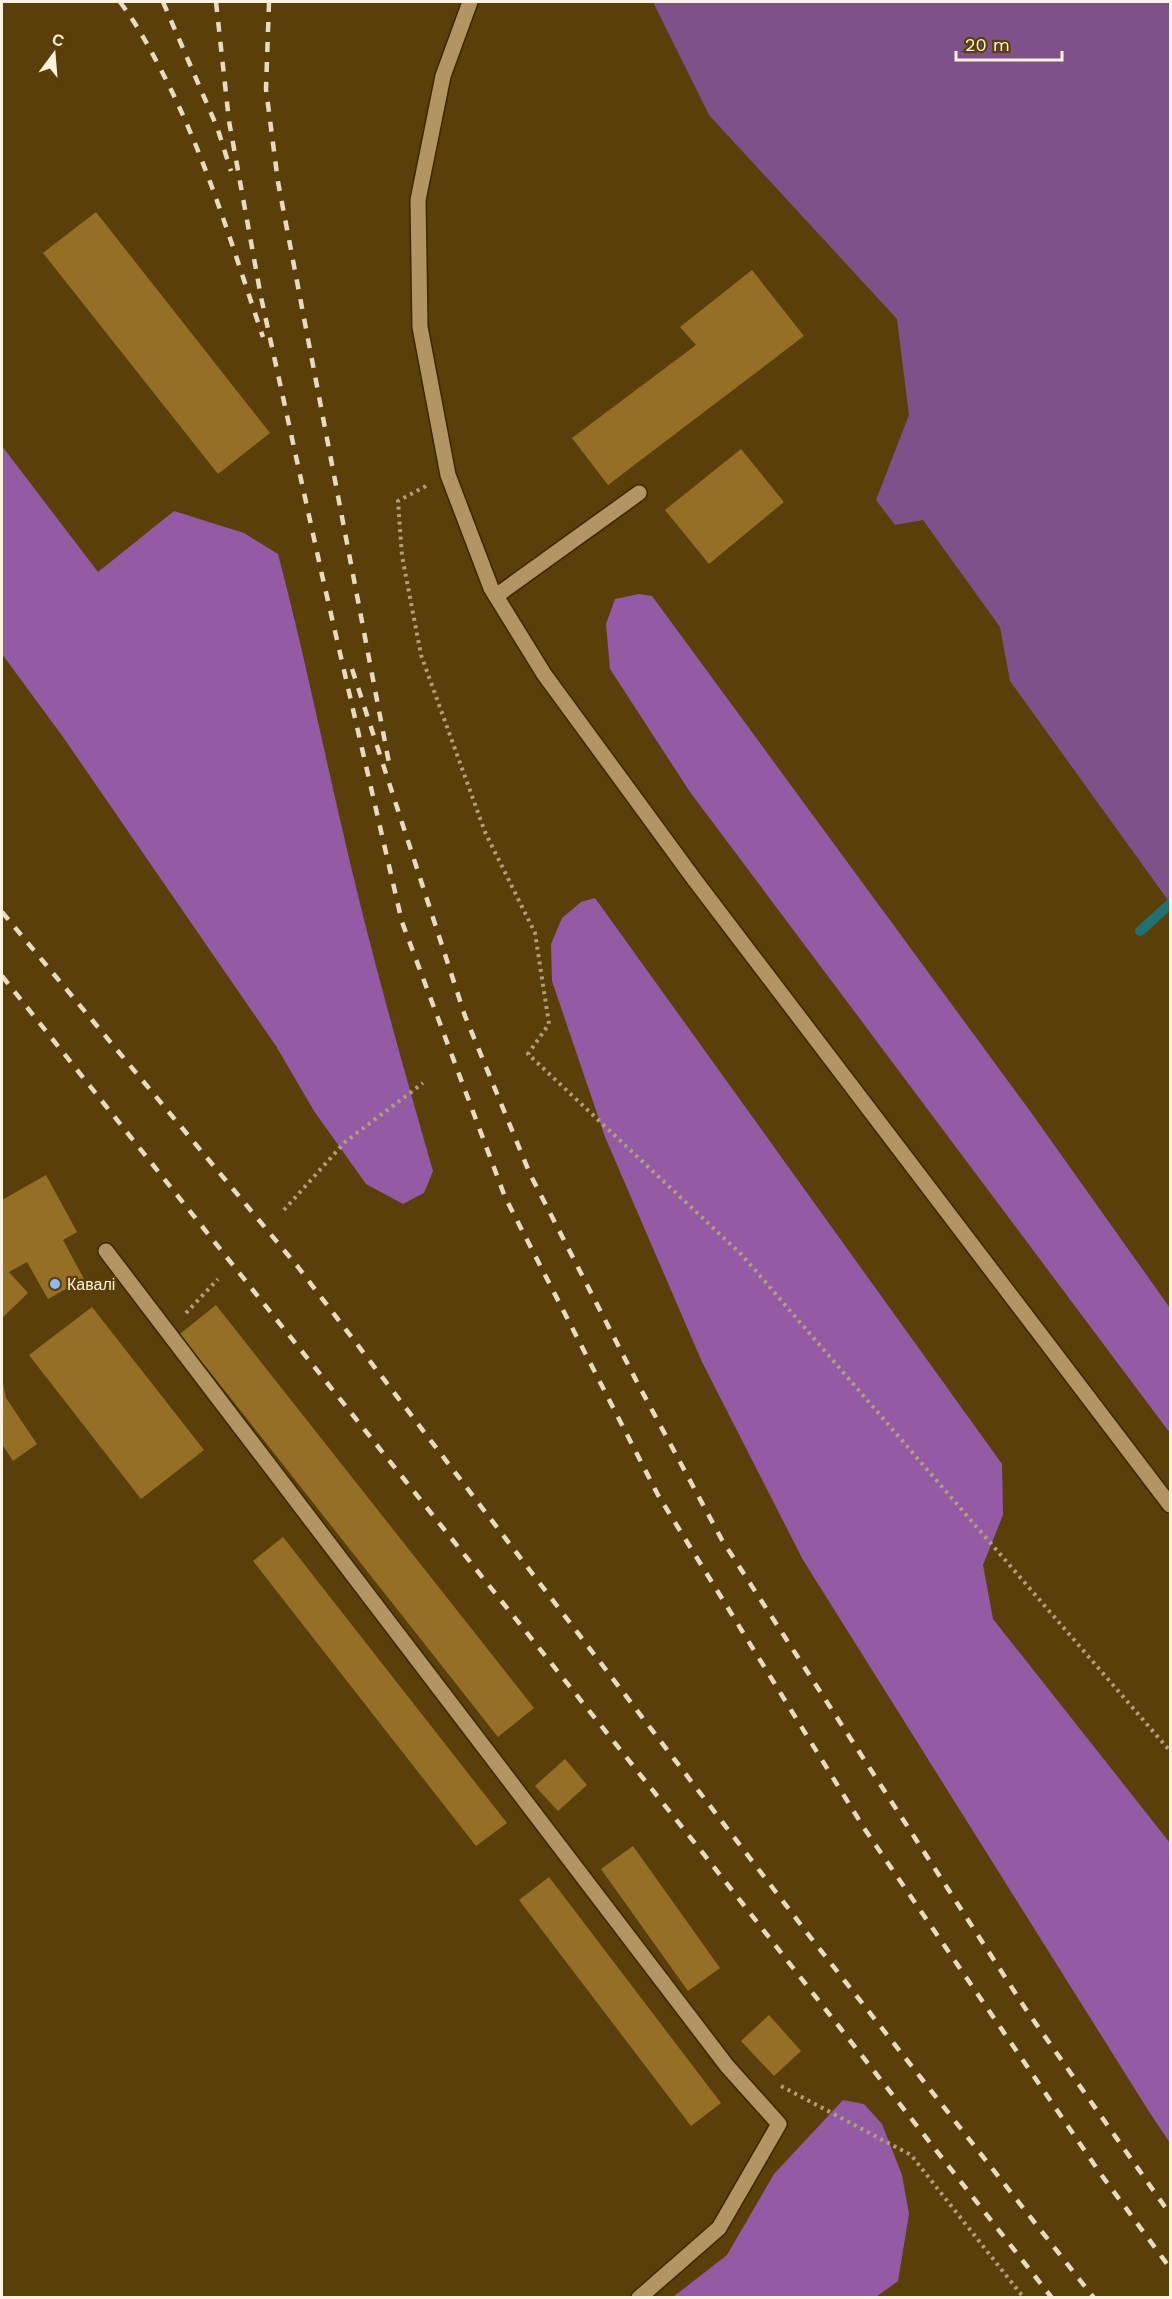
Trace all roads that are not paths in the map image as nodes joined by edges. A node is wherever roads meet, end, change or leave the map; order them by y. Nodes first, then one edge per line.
1 (470, 2) edge
2 (639, 493) dead end
3 (496, 596) junction
4 (106, 1251) dead end
5 (1170, 1505) edge
6 (639, 2298) edge

1 - 3 street
2 - 3 street
3 - 5 street
4 - 6 street

